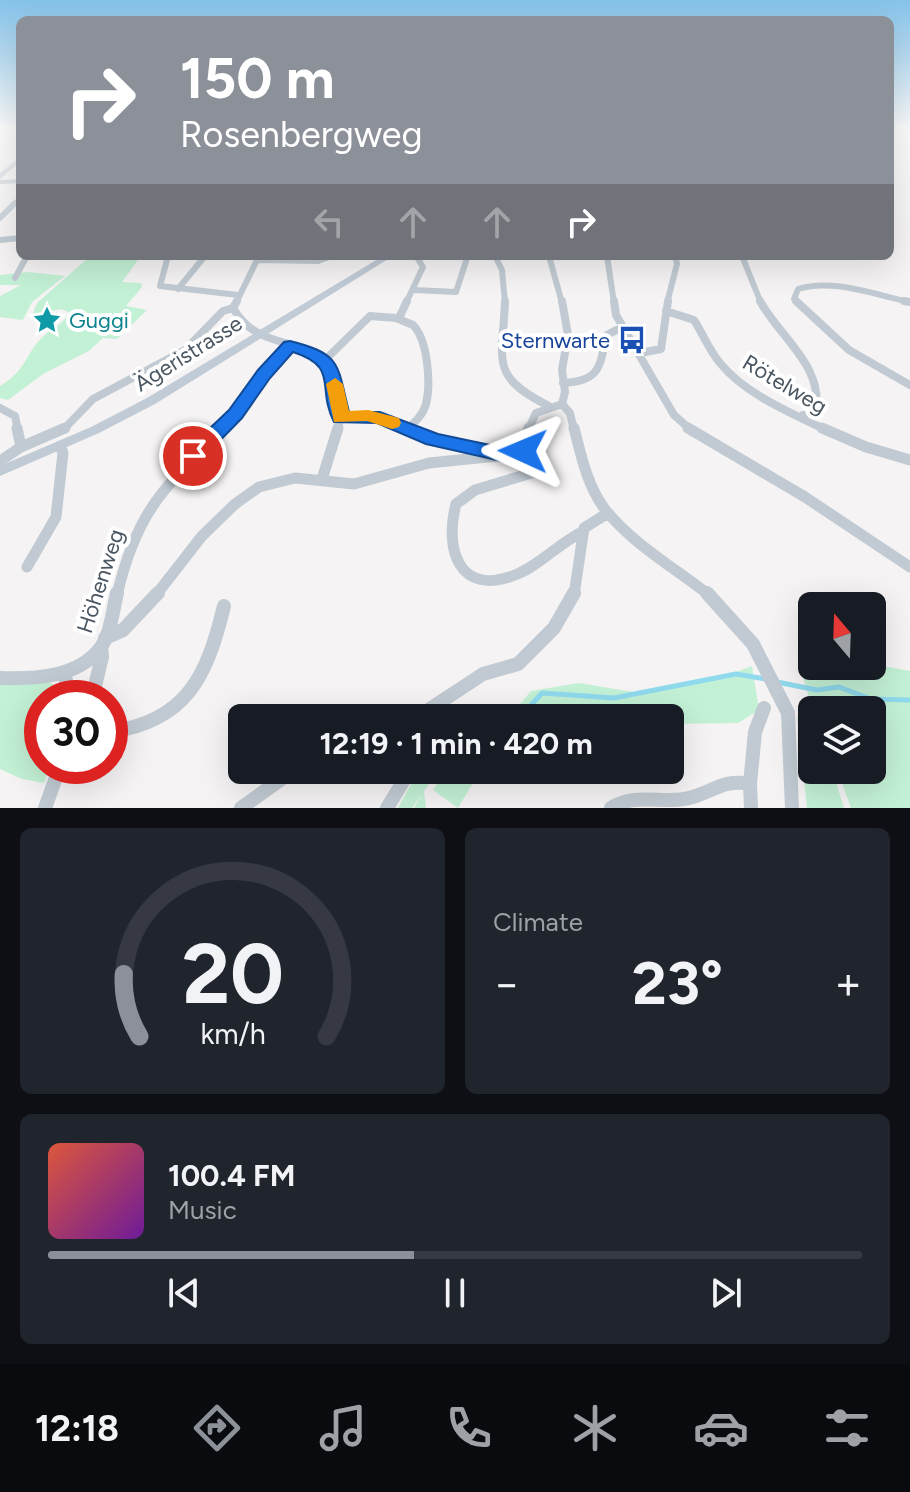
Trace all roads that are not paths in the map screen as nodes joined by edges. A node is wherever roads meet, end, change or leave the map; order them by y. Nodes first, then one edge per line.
1 (16, 203) edge
2 (0, 218) edge
3 (25, 260) edge
4 (167, 260) edge
5 (202, 260) edge
6 (257, 260) edge
7 (298, 260) edge
8 (321, 260) edge
9 (382, 260) edge
10 (420, 260) edge
11 (467, 260) edge
12 (497, 260) edge
13 (551, 260) edge
14 (608, 260) edge
15 (676, 260) edge
16 (744, 260) edge
17 (15, 278) dead end
18 (178, 289) junction
19 (414, 290) junction
20 (238, 295) junction
21 (910, 302) edge
22 (233, 308) junction
23 (666, 311) junction
24 (399, 318) junction
25 (622, 327) junction
26 (256, 335) junction
27 (290, 346) junction
28 (640, 353) junction
29 (326, 359) junction
30 (563, 383) junction
31 (910, 385) edge
32 (555, 405) junction
33 (0, 408) edge
34 (799, 414) junction
35 (341, 418) junction
36 (407, 429) junction
37 (60, 446) junction
38 (21, 447) junction
39 (524, 447) junction
40 (510, 456) junction
41 (910, 460) edge
42 (0, 461) edge
43 (0, 471) edge
44 (322, 479) junction
45 (608, 513) junction
46 (582, 532) junction
47 (27, 567) dead end
48 (910, 567) edge
49 (224, 606) dead end
50 (103, 642) junction
51 (64, 674) junction
52 (0, 678) edge
53 (66, 680) edge
54 (96, 680) edge
55 (436, 704) edge
56 (764, 708) dead end
57 (128, 730) edge
58 (54, 784) edge
59 (274, 784) edge
60 (402, 784) edge
61 (750, 784) junction
62 (45, 808) edge
63 (241, 808) edge
64 (387, 808) edge
65 (611, 808) edge
66 (751, 808) edge
67 (792, 808) edge

1 - 2 street
3 - 17 street
4 - 18 street
5 - 18 street
6 - 20 street
7 - 8 street
9 - 26 main road, Ägeristrasse
10 - 19 street
11 - 19 street
12 - 32 street
13 - 30 street
14 - 25 street
15 - 23 street
16 - 34 street
18 - 20 street
19 - 24 street
20 - 22 street
21 - 31 street
22 - 26 street
22 - 38 street
23 - 28 street
23 - 34 street, Rötelweg
24 - 29 street
24 - 36 street
25 - 28 street
25 - 30 street
26 - 27 street
26 - 37 main road, Ägeristrasse
27 - 29 street
27 - 50 street, Höhenweg
28 - 48 street
29 - 35 street
30 - 32 street
32 - 39 street
32 - 45 street
33 - 38 street
34 - 41 street, Rötelweg
35 - 36 street
35 - 44 street
36 - 40 street
37 - 43 main road, Ägeristrasse
37 - 47 street
38 - 42 street
39 - 40 street
39 - 46 street
40 - 44 street
44 - 50 street
45 - 46 street
45 - 67 street
46 - 55 street
49 - 57 street
50 - 51 street, Höhenweg
50 - 54 street
51 - 52 street
51 - 53 street
56 - 61 street
58 - 62 street
59 - 63 street
60 - 64 street
61 - 65 street
61 - 66 street

